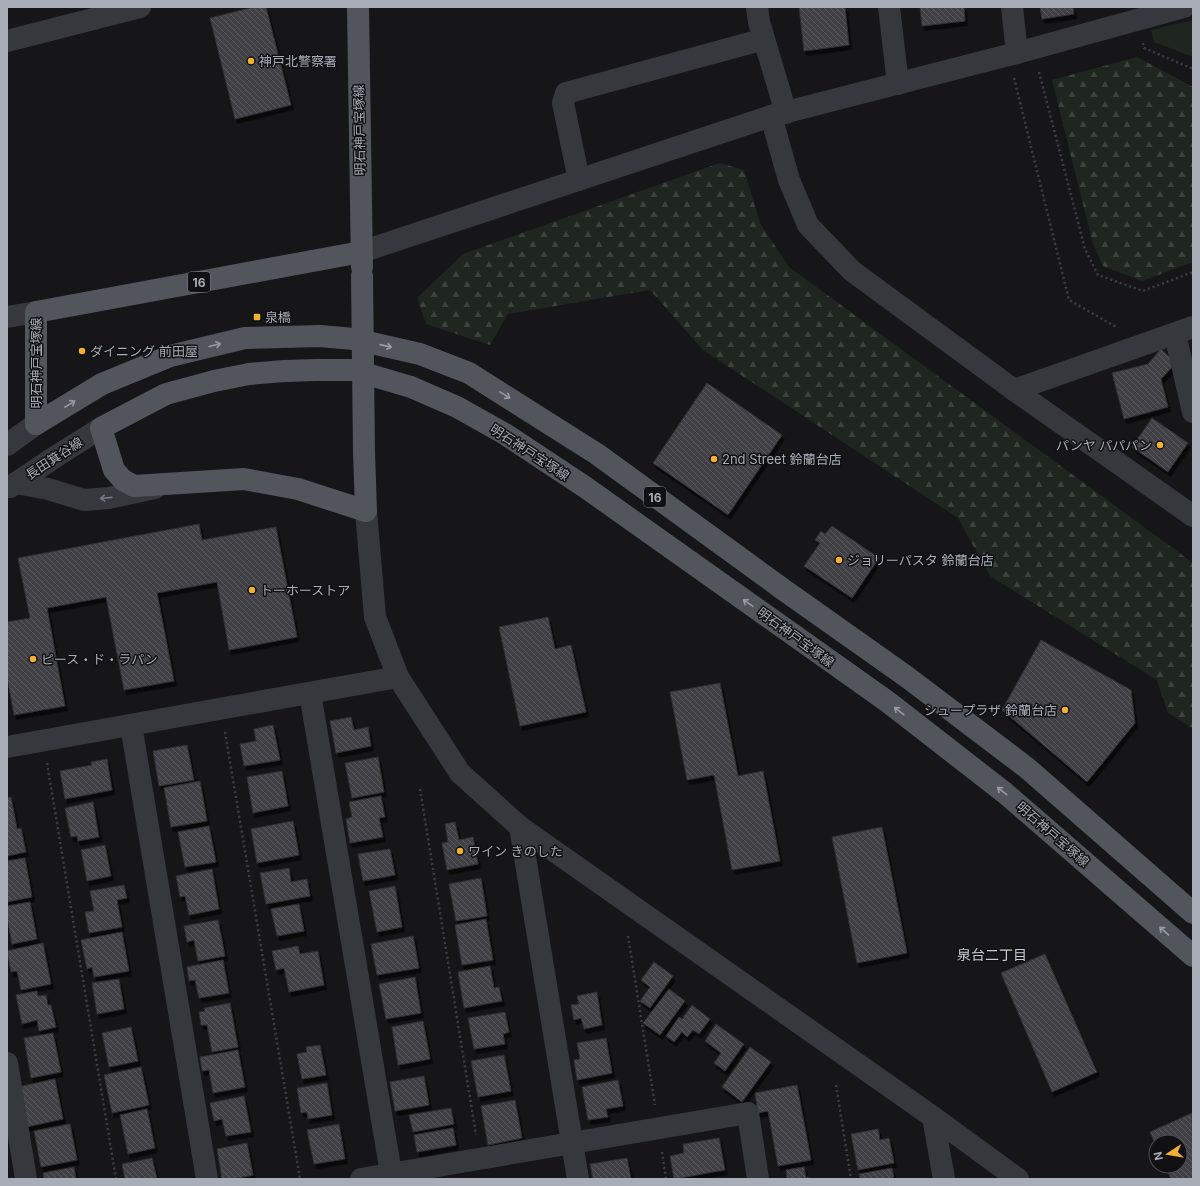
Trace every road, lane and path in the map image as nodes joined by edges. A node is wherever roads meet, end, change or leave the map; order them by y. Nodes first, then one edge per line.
1 (140, 7) edge
2 (358, 7) edge
3 (757, 7) edge
4 (889, 7) edge
5 (1012, 7) edge
6 (1184, 7) edge
7 (1151, 14) edge
8 (764, 39) junction
9 (7, 41) edge
10 (1017, 53) junction
11 (1193, 69) edge
12 (898, 84) junction
13 (779, 114) junction
14 (579, 180) junction
15 (361, 252) junction
16 (1193, 272) edge
17 (36, 312) junction
18 (7, 317) edge
19 (1184, 331) edge
20 (1145, 344) junction
21 (1014, 390) junction
22 (1193, 412) edge
23 (36, 424) junction
24 (101, 428) junction
25 (7, 445) edge
26 (171, 484) junction
27 (11, 486) edge
28 (366, 511) junction
29 (1193, 516) edge
30 (398, 677) junction
31 (310, 693) junction
32 (221, 709) junction
33 (131, 725) junction
34 (43, 741) junction
35 (7, 747) edge
36 (420, 789) dead end
37 (520, 827) junction
38 (1193, 913) edge
39 (628, 936) dead end
40 (1193, 956) edge
41 (7, 1063) edge
42 (836, 1085) dead end
43 (933, 1117) junction
44 (658, 1128) junction
45 (572, 1143) junction
46 (479, 1159) junction
47 (392, 1176) edge
48 (26, 1179) edge
49 (116, 1179) edge
50 (207, 1179) edge
51 (300, 1179) edge
52 (361, 1179) edge
53 (578, 1179) edge
54 (666, 1179) edge
55 (758, 1179) edge
56 (851, 1179) edge
57 (944, 1179) edge
58 (1018, 1179) edge

1 - 9 street
2 - 15 main road, 明石神戸宝塚線
3 - 8 street
4 - 12 street
5 - 10 street
6 - 7 street
7 - 10 street
7 - 11 path
8 - 13 street
8 - 14 street
10 - 12 street
10 - 16 path
10 - 20 path
12 - 13 street
13 - 14 street
13 - 21 street
14 - 15 street
15 - 17 main road, 明石神戸宝塚線 / 16
15 - 28 main road, 明石神戸宝塚線, bridge
17 - 18 street
17 - 23 main road, 明石神戸宝塚線
19 - 20 street
19 - 22 street
20 - 21 street
21 - 29 street
23 - 25 street
23 -> 38 main road, 明石神戸宝塚線 / 16
24 - 26 main road
24 - 27 street, 長田箕谷線
40 -> 24 main road, 明石神戸宝塚線 / 16
26 -> 27 street
26 - 28 main road
28 - 30 street
30 - 31 street
30 - 37 street
31 - 32 street
31 - 47 street
32 - 33 street
32 - 51 path
33 - 34 street
33 - 50 street
34 - 35 street
34 - 49 path
36 - 46 path
37 - 43 street
37 - 45 street
39 - 44 path
41 - 48 street
42 - 56 path
43 - 57 street
43 - 58 street
44 - 45 street
44 - 54 path
44 - 55 street
45 - 46 street
45 - 53 street
46 - 47 street
47 - 52 street

